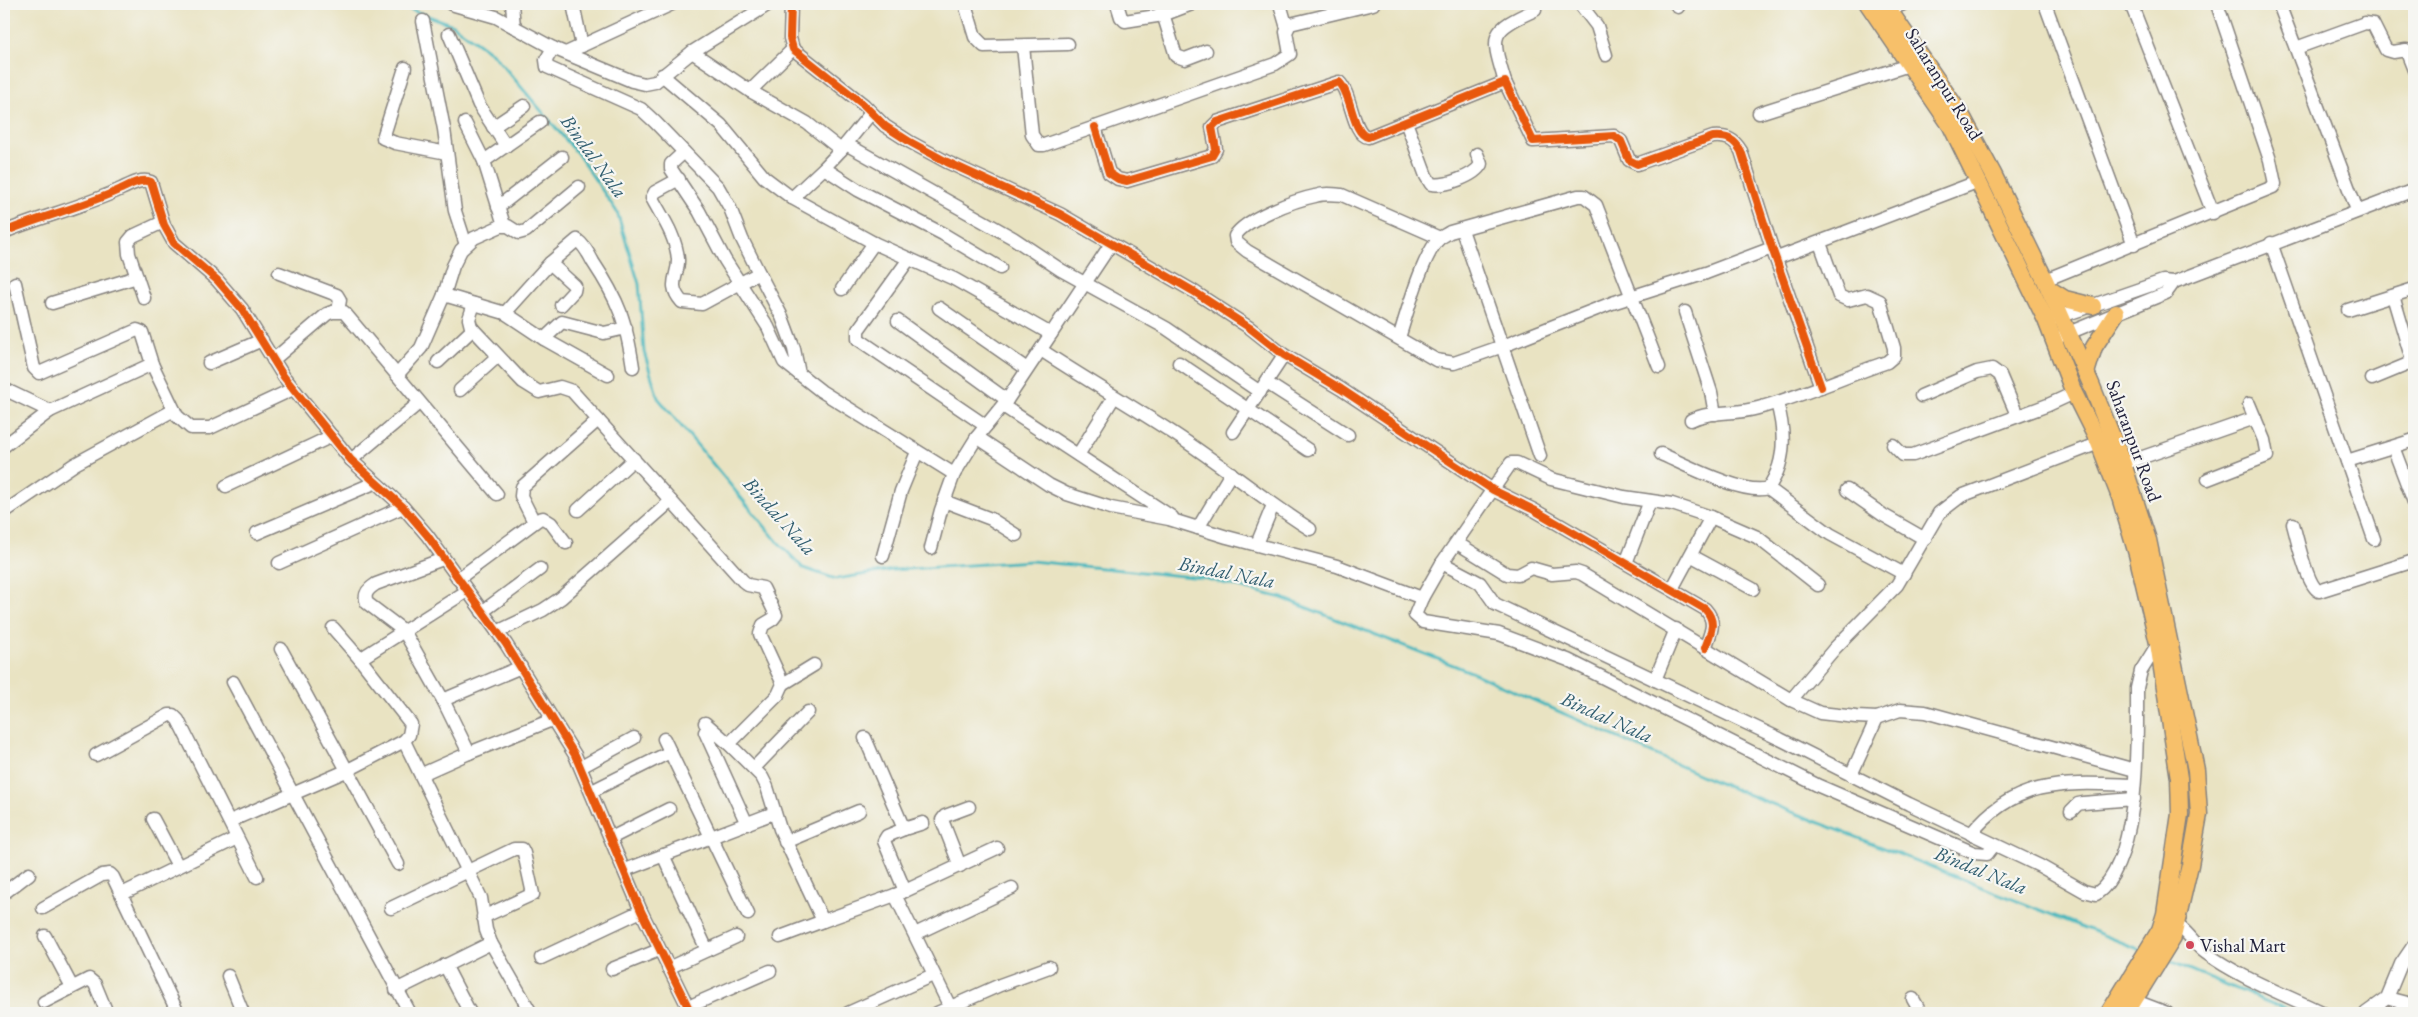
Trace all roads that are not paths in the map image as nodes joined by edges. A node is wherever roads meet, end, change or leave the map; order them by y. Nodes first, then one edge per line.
1 (451, 4) edge
2 (512, 4) edge
3 (573, 4) edge
4 (672, 4) edge
5 (769, 4) edge
6 (791, 4) edge
7 (965, 4) edge
8 (1117, 4) edge
9 (1192, 4) edge
10 (1280, 4) edge
11 (1373, 4) edge
12 (1580, 4) edge
13 (1868, 4) edge
14 (2045, 4) edge
15 (2131, 4) edge
16 (2217, 4) edge
17 (2279, 4) edge
18 (1892, 6) edge
19 (476, 7) edge
20 (1162, 9) edge
21 (1535, 10) dead end
22 (423, 21) dead end
23 (514, 27) junction
24 (1287, 28) junction
25 (449, 34) dead end
26 (1068, 44) dead end
27 (582, 46) junction
28 (1023, 46) junction
29 (552, 48) junction
30 (2296, 48) junction
31 (793, 49) junction
32 (1206, 51) dead end
33 (692, 52) junction
34 (566, 53) junction
35 (1606, 56) dead end
36 (1909, 65) junction
37 (405, 68) dead end
38 (2414, 70) edge
39 (662, 75) junction
40 (1504, 82) junction
41 (750, 91) junction
42 (524, 106) dead end
43 (1759, 113) dead end
44 (871, 114) junction
45 (465, 122) dead end
46 (540, 122) dead end
47 (1406, 122) junction
48 (1957, 122) junction
49 (493, 127) junction
50 (1095, 127) junction
51 (506, 146) junction
52 (843, 147) junction
53 (684, 152) junction
54 (447, 153) junction
55 (1477, 154) dead end
56 (562, 157) dead end
57 (484, 161) junction
58 (824, 168) junction
59 (679, 179) junction
60 (1977, 182) junction
61 (579, 187) dead end
62 (2413, 193) edge
63 (792, 198) junction
64 (498, 207) junction
65 (2357, 210) junction
66 (2213, 213) junction
67 (163, 222) junction
68 (504, 225) junction
69 (1462, 230) junction
70 (4, 232) edge
71 (1440, 238) junction
72 (874, 243) junction
73 (1820, 243) junction
74 (2271, 243) junction
75 (1111, 244) junction
76 (466, 245) junction
77 (2134, 245) junction
78 (1774, 253) junction
79 (909, 258) junction
80 (550, 263) junction
81 (1000, 268) dead end
82 (279, 273) dead end
83 (759, 274) junction
84 (137, 277) junction
85 (2174, 282) junction
86 (15, 283) dead end
87 (1085, 283) junction
88 (741, 284) junction
89 (2047, 284) junction
90 (842, 289) dead end
91 (2414, 289) edge
92 (444, 295) junction
93 (1632, 296) junction
94 (2393, 296) junction
95 (144, 298) dead end
96 (52, 302) dead end
97 (474, 304) junction
98 (561, 305) dead end
99 (2093, 306) junction
100 (939, 308) dead end
101 (2348, 310) dead end
102 (338, 311) junction
103 (1685, 312) dead end
104 (505, 313) junction
105 (2116, 314) junction
106 (2053, 319) junction
107 (898, 321) dead end
108 (626, 328) junction
109 (473, 329) junction
110 (1051, 334) junction
111 (2061, 336) junction
112 (1399, 338) junction
113 (544, 339) junction
114 (262, 340) junction
115 (1503, 346) junction
116 (1041, 350) junction
117 (1284, 355) junction
118 (498, 356) junction
119 (273, 360) junction
120 (438, 362) dead end
121 (209, 363) dead end
122 (1178, 363) dead end
123 (152, 364) junction
124 (633, 367) dead end
125 (1659, 367) dead end
126 (1027, 369) junction
127 (799, 374) junction
128 (2086, 374) junction
129 (397, 375) junction
130 (608, 375) dead end
131 (2372, 379) dead end
132 (1821, 387) junction
133 (1264, 388) junction
134 (4, 389) edge
135 (293, 389) junction
136 (460, 390) dead end
137 (2074, 393) junction
138 (1920, 396) dead end
139 (1114, 397) junction
140 (419, 403) junction
141 (1005, 403) junction
142 (1777, 403) junction
143 (2249, 404) dead end
144 (174, 410) junction
145 (1249, 410) junction
146 (50, 411) junction
147 (1715, 414) junction
148 (2017, 415) junction
149 (2255, 418) junction
150 (598, 420) junction
151 (1691, 420) dead end
152 (986, 426) junction
153 (1233, 432) dead end
154 (1348, 435) dead end
155 (332, 436) junction
156 (977, 437) junction
157 (2414, 440) edge
158 (2099, 443) junction
159 (1893, 445) dead end
160 (4, 446) edge
161 (2393, 447) junction
162 (1308, 450) dead end
163 (917, 452) junction
164 (1661, 454) dead end
165 (1078, 455) junction
166 (1540, 456) dead end
167 (634, 459) junction
168 (351, 460) junction
169 (2347, 461) junction
170 (2122, 464) junction
171 (1231, 473) junction
172 (954, 474) junction
173 (2208, 479) dead end
174 (374, 483) junction
175 (226, 486) dead end
176 (1768, 488) junction
177 (1492, 490) junction
178 (1847, 490) dead end
179 (497, 494) dead end
180 (671, 501) junction
181 (944, 501) junction
182 (1650, 501) junction
183 (2414, 502) edge
184 (1273, 505) junction
185 (403, 507) junction
186 (578, 510) dead end
187 (4, 512) edge
188 (1711, 517) junction
189 (534, 522) junction
190 (1180, 522) junction
191 (2293, 524) dead end
192 (1198, 528) junction
193 (1310, 529) dead end
194 (257, 532) dead end
195 (1016, 535) dead end
196 (1925, 539) junction
197 (2374, 539) dead end
198 (1456, 542) junction
199 (566, 543) dead end
200 (1256, 544) junction
201 (931, 548) dead end
202 (883, 556) dead end
203 (1692, 556) junction
204 (444, 559) junction
205 (2414, 561) edge
206 (279, 563) dead end
207 (1442, 563) junction
208 (1626, 563) junction
209 (540, 569) dead end
210 (1904, 574) junction
211 (458, 579) junction
212 (1818, 585) dead end
213 (1672, 589) junction
214 (1753, 589) dead end
215 (467, 591) junction
216 (1422, 598) junction
217 (482, 612) junction
218 (333, 628) dead end
219 (1676, 629) junction
220 (404, 631) junction
221 (497, 632) junction
222 (2163, 637) junction
223 (1705, 648) junction
224 (281, 649) dead end
225 (360, 658) junction
226 (814, 665) dead end
227 (521, 666) junction
228 (1655, 680) junction
229 (233, 682) dead end
230 (784, 684) junction
231 (443, 700) junction
232 (1791, 700) junction
233 (808, 712) dead end
234 (1877, 718) junction
235 (552, 720) junction
236 (634, 738) dead end
237 (865, 738) dead end
238 (664, 739) dead end
239 (404, 740) junction
240 (729, 744) junction
241 (670, 752) junction
242 (469, 753) junction
243 (96, 756) dead end
244 (581, 767) junction
245 (754, 768) junction
246 (2134, 770) junction
247 (346, 771) junction
248 (422, 774) junction
249 (1851, 775) junction
250 (2134, 785) junction
251 (592, 790) junction
252 (294, 794) junction
253 (2134, 799) junction
254 (969, 806) dead end
255 (669, 809) dead end
256 (859, 811) dead end
257 (2071, 811) dead end
258 (774, 813) junction
259 (153, 818) dead end
260 (230, 821) junction
261 (747, 824) junction
262 (923, 824) dead end
263 (904, 829) junction
264 (1971, 834) junction
265 (237, 838) junction
266 (611, 838) junction
267 (710, 838) junction
268 (785, 842) junction
269 (1994, 845) junction
270 (997, 848) dead end
271 (663, 856) junction
272 (398, 864) dead end
273 (178, 866) junction
274 (960, 866) junction
275 (625, 870) junction
276 (469, 872) junction
277 (29, 874) dead end
278 (257, 877) dead end
279 (1012, 888) dead end
280 (4, 893) edge
281 (900, 893) junction
282 (122, 894) junction
283 (43, 908) dead end
284 (391, 908) dead end
285 (641, 911) junction
286 (748, 914) dead end
287 (484, 917) junction
288 (823, 921) junction
289 (2168, 928) junction
290 (915, 934) junction
291 (45, 936) dead end
292 (736, 937) dead end
293 (780, 937) dead end
294 (491, 943) junction
295 (2414, 945) edge
296 (659, 950) junction
297 (707, 950) junction
298 (541, 958) dead end
299 (445, 965) junction
300 (1049, 966) dead end
301 (668, 968) junction
302 (612, 969) dead end
303 (770, 971) dead end
304 (933, 975) junction
305 (228, 976) dead end
306 (72, 987) junction
307 (396, 990) junction
308 (2387, 998) junction
309 (1913, 999) dead end
310 (44, 1002) dead end
311 (2127, 1002) edge
312 (2409, 1007) edge
313 (689, 1010) edge
314 (952, 1010) edge
315 (107, 1013) edge
316 (178, 1013) edge
317 (243, 1013) edge
318 (410, 1013) edge
319 (470, 1013) edge
320 (531, 1013) edge
321 (848, 1013) edge
322 (937, 1013) edge
323 (1921, 1013) edge
324 (2109, 1013) edge
325 (2167, 1013) edge
326 (2323, 1013) edge
327 (2366, 1013) edge

1 - 19 street
2 - 23 street
3 - 27 street
4 - 27 street
5 - 33 street
6 - 31 street
7 - 28 street
8 - 20 street
9 - 20 street
10 - 24 street
11 - 24 street
12 - 35 street
13 - 36 main road, Saharanpur Road
14 - 77 street
15 - 66 street
16 - 66 street
17 - 30 street
18 - 48 main road, Saharanpur Road
19 - 23 street
20 - 32 street
21 - 40 street
22 - 54 street
23 - 29 street
24 - 50 street
25 - 49 street
26 - 28 street
27 - 34 street
28 - 50 street
29 - 34 street
29 - 53 street
30 - 38 street
30 - 65 street
31 - 41 street
31 - 44 street
33 - 39 street
33 - 41 street
34 - 39 street
36 - 43 street
36 - 48 main road, Saharanpur Road
37 - 54 street
39 - 63 street
40 - 47 street
40 - 78 street
41 - 52 street
42 - 49 street
44 - 52 street
44 - 75 street
45 - 57 street
46 - 51 street
47 - 50 street
47 - 55 street
48 - 60 main road, Saharanpur Road
48 - 89 main road, Saharanpur Road
49 - 51 street
51 - 57 street
52 - 58 street
52 - 87 street
53 - 59 street
53 - 83 street
54 - 76 street
56 - 64 street
57 - 64 street
58 - 63 street
58 - 81 street
59 - 88 street
59 - 88 street
60 - 73 street
60 - 106 main road, Saharanpur Road
61 - 68 street
62 - 65 street
63 - 72 street
64 - 68 street
65 - 74 street
66 - 77 street
67 - 70 street
67 - 84 street
67 - 114 street
68 - 76 street
69 - 71 street
69 - 93 street
69 - 115 street
71 - 112 street
71 - 112 street
72 - 79 street
72 - 90 street
73 - 78 street
73 - 132 street
74 - 85 street
74 - 169 street
75 - 87 street
75 - 117 street
76 - 92 street
77 - 89 street
78 - 93 street
78 - 132 street
79 - 110 street
79 - 152 street
80 - 98 street
80 - 104 street
80 - 108 street
82 - 102 street
83 - 88 street
83 - 127 street
84 - 95 street
84 - 96 street
85 - 99 street
85 - 105 street
86 - 123 street
87 - 110 street
87 - 133 street
88 - 127 street
89 - 99 main road
89 - 106 main road, Saharanpur Road
91 - 94 street
92 - 97 street
92 - 129 street
93 - 115 street
93 - 125 street
94 - 101 street
94 - 131 street
97 - 104 street
97 - 109 street
99 - 106 street
100 - 126 street
102 - 119 street
102 - 129 street
103 - 147 street
104 - 113 street
105 - 111 street
105 - 128 main road
106 - 111 main road, Saharanpur Road
107 - 141 street
108 - 113 street
108 - 124 street
109 - 118 street
109 - 120 street
110 - 116 street
111 - 128 main road, Saharanpur Road
111 - 137 main road, Saharanpur Road
112 - 115 street
113 - 130 street
114 - 119 street
114 - 121 street
115 - 166 street
116 - 126 street
116 - 139 street
117 - 133 street
117 - 177 street
118 - 136 street
118 - 150 street
119 - 135 street
122 - 145 street
123 - 144 street
123 - 146 street
126 - 141 street
127 - 163 street
128 - 170 main road, Saharanpur Road
129 - 140 street
132 - 142 street
133 - 145 street
133 - 154 street
134 - 146 street
135 - 144 street
135 - 155 street
137 - 148 street
137 - 158 main road, Saharanpur Road
138 - 148 street
139 - 165 street
139 - 171 street
140 - 168 street
140 - 179 street
141 - 152 street
141 - 165 street
142 - 147 street
142 - 176 street
143 - 149 street
144 - 187 street
145 - 153 street
145 - 162 street
146 - 160 street
147 - 151 street
148 - 159 street
149 - 170 street
149 - 173 street
150 - 167 street
150 - 189 street
152 - 156 street
155 - 168 street
155 - 175 street
156 - 172 street
156 - 190 street
157 - 161 street
158 - 196 street
158 - 222 main road, Saharanpur Road
161 - 169 street
161 - 183 street
163 - 172 street
163 - 202 street
164 - 176 street
165 - 190 street
167 - 180 street
167 - 186 street
168 - 174 street
169 - 197 street
170 - 222 main road, Saharanpur Road
171 - 184 street
171 - 192 street
172 - 181 street
174 - 185 street
174 - 194 street
176 - 210 street
177 - 182 street
177 - 198 street
177 - 208 street
178 - 196 street
180 - 221 street
180 - 230 street
181 - 195 street
181 - 201 street
182 - 188 street
182 - 208 street
184 - 193 street
184 - 200 street
185 - 204 street
185 - 206 street
188 - 203 street
188 - 212 street
189 - 199 street
189 - 211 street
190 - 192 street
191 - 205 street
192 - 200 street
196 - 210 street
198 - 207 street
198 - 219 street
200 - 216 street
203 - 213 street
203 - 214 street
204 - 211 street
204 - 220 street
207 - 216 street
207 - 228 street
208 - 213 street
209 - 217 street
210 - 232 street
211 - 215 street
213 - 223 street
215 - 217 street
215 - 220 street
216 - 269 street
217 - 221 street
218 - 225 street
219 - 223 street
219 - 228 street
220 - 225 street
220 - 231 street
221 - 227 street
222 - 246 street
222 - 289 main road, Saharanpur Road
223 - 232 street
224 - 247 street
225 - 239 street
226 - 230 street
227 - 231 street
227 - 235 street
228 - 249 street
229 - 252 street
230 - 240 street
231 - 242 street
232 - 234 street
233 - 245 street
234 - 246 street
234 - 249 street
235 - 242 street
235 - 244 street
236 - 244 street
237 - 263 street
238 - 241 street
239 - 247 street
239 - 248 street
240 - 245 street
240 - 261 street
241 - 251 street
241 - 267 street
242 - 248 street
243 - 260 street
244 - 251 street
245 - 258 street
246 - 250 street
247 - 252 street
247 - 272 street
248 - 276 street
249 - 264 street
250 - 253 street
250 - 264 street
251 - 266 street
252 - 260 street
252 - 307 street
253 - 257 street
253 - 269 street
254 - 274 street
255 - 266 street
256 - 268 street
258 - 261 street
258 - 268 street
259 - 273 street
260 - 265 street
261 - 267 street
262 - 263 street
263 - 281 street
264 - 269 street
265 - 273 street
265 - 278 street
266 - 275 street
267 - 271 street
267 - 286 street
268 - 288 street
270 - 274 street
271 - 275 street
271 - 297 street
273 - 282 street
274 - 281 street
275 - 285 street
276 - 284 street
276 - 287 street
276 - 287 street
277 - 280 street
279 - 290 street
281 - 288 street
281 - 290 street
282 - 283 street
282 - 316 street
285 - 296 street
285 - 298 street
287 - 294 street
288 - 293 street
289 - 311 main road
289 - 326 street
290 - 304 street
291 - 306 street
292 - 297 street
294 - 299 street
294 - 320 street
295 - 308 street
296 - 301 street
296 - 302 street
297 - 301 street
299 - 307 street
299 - 319 street
300 - 314 street
301 - 313 street
303 - 313 street
304 - 314 street
304 - 321 street
305 - 317 street
306 - 310 street
306 - 315 street
307 - 318 street
308 - 312 street
308 - 327 street
309 - 323 street
311 - 324 main road
311 - 325 street
314 - 322 street

